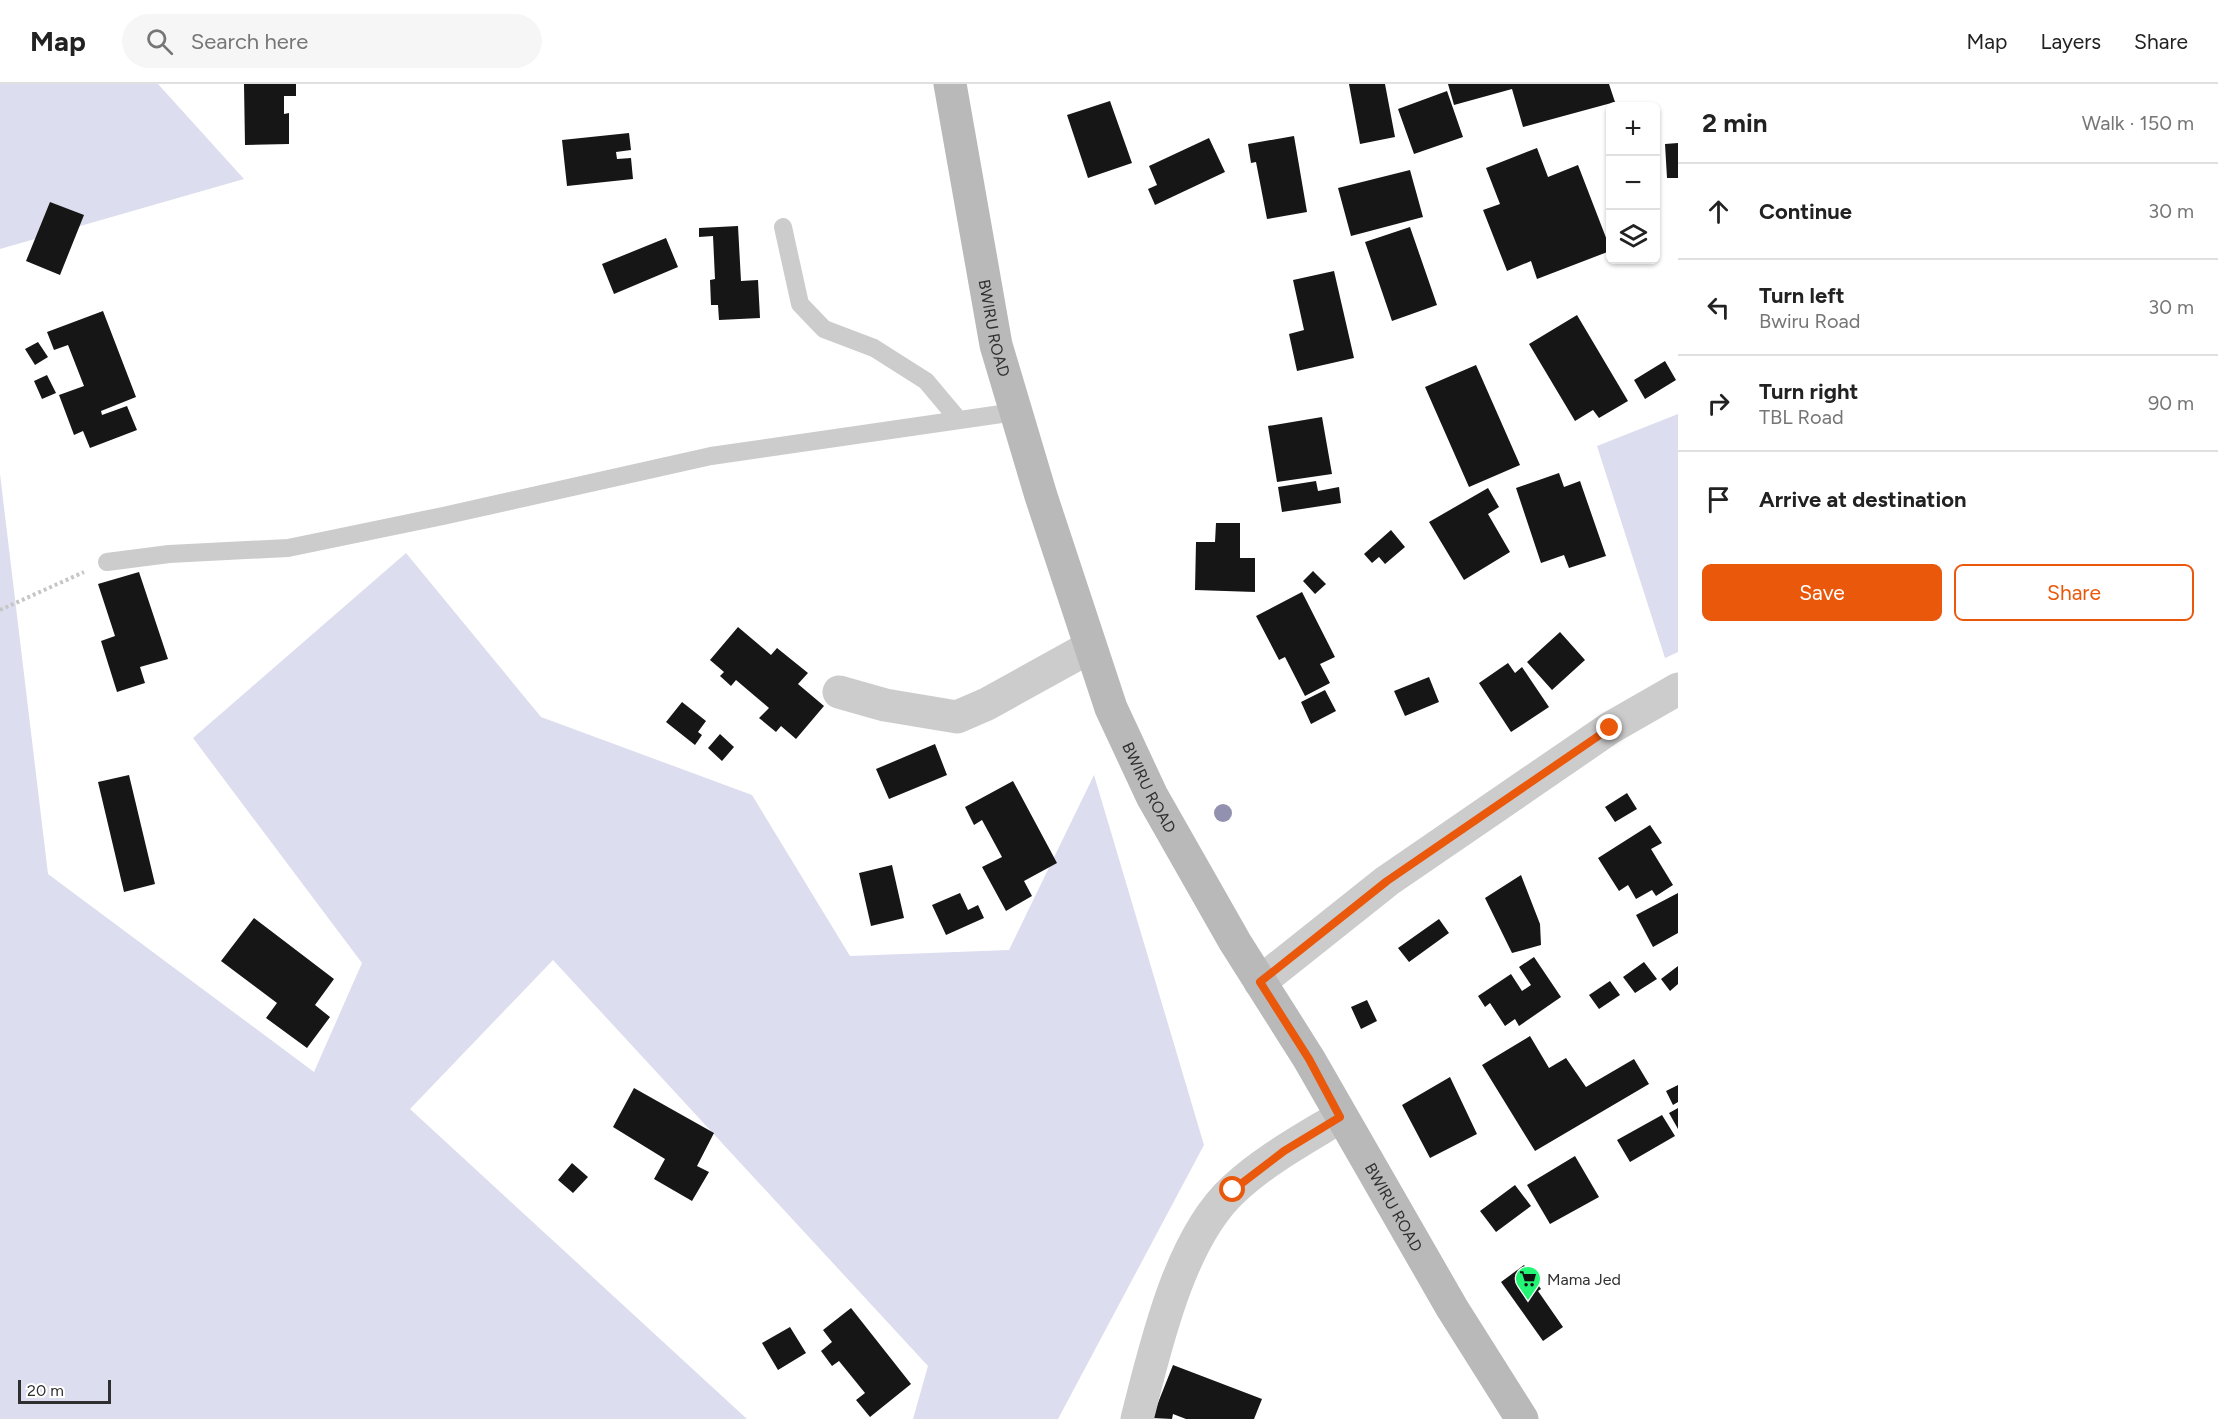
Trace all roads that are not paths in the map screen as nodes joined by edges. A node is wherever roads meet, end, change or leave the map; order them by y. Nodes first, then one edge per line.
1 (950, 84) edge
2 (783, 227) dead end
3 (1015, 412) junction
4 (958, 419) junction
5 (107, 562) road end
6 (1090, 647) junction
7 (1678, 689) edge
8 (839, 692) dead end
9 (1260, 982) junction
10 (1340, 1117) junction
11 (1137, 1419) edge
12 (1522, 1419) edge

1 - 3 main road, BWIRU ROAD
2 - 4 lane
3 - 4 lane
3 - 6 main road, BWIRU ROAD
4 - 5 lane
6 - 8 street
6 - 9 main road, BWIRU ROAD
7 - 9 street
9 - 10 main road, BWIRU ROAD
10 - 11 street
10 - 12 main road, BWIRU ROAD

